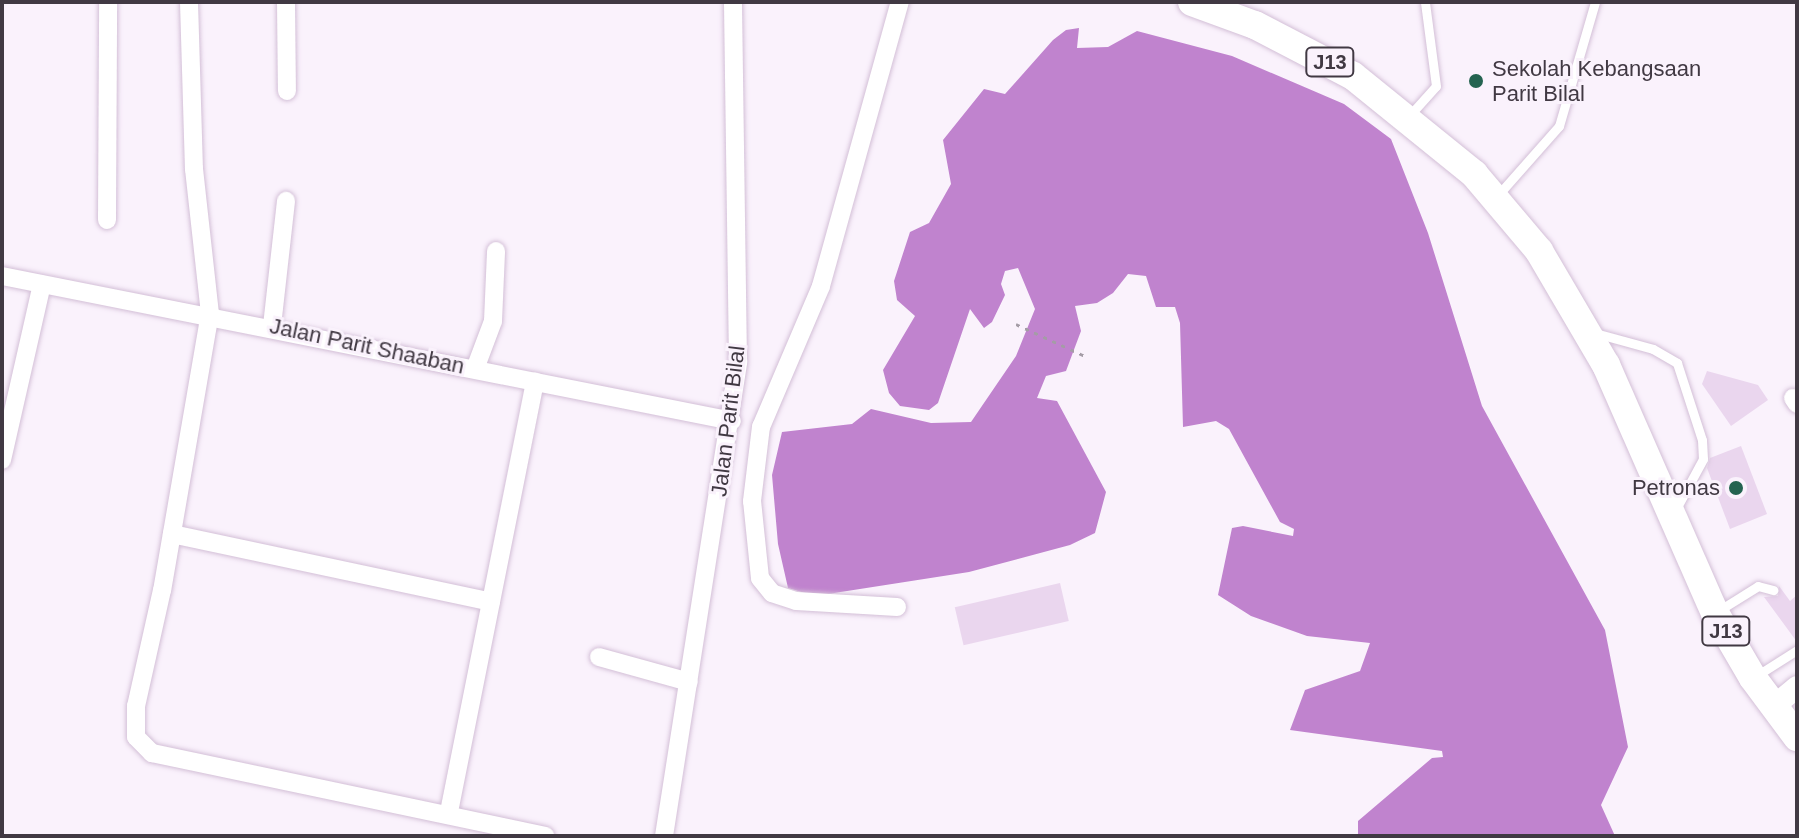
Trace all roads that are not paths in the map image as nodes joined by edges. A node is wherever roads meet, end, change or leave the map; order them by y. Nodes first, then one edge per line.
1 (108, 2) edge
2 (286, 2) edge
3 (733, 2) edge
4 (900, 2) edge
5 (1192, 2) edge
6 (1425, 2) edge
7 (1595, 2) edge
8 (189, 8) edge
9 (287, 91) dead end
10 (1408, 117) junction
11 (1495, 198) junction
12 (286, 201) dead end
13 (107, 220) dead end
14 (496, 251) dead end
15 (2, 276) edge
16 (42, 284) junction
17 (210, 305) junction
18 (274, 319) junction
19 (1590, 332) junction
20 (478, 362) junction
21 (535, 381) junction
22 (732, 421) junction
23 (2, 460) edge
24 (1672, 515) junction
25 (172, 534) junction
26 (1773, 590) dead end
27 (491, 602) junction
28 (897, 607) dead end
29 (1715, 613) junction
30 (1797, 650) edge
31 (599, 657) dead end
32 (1753, 678) junction
33 (689, 682) junction
34 (1797, 687) edge
35 (1773, 707) junction
36 (1797, 737) edge
37 (449, 812) junction
38 (545, 836) edge
39 (664, 836) edge

1 - 13 street
2 - 9 street
3 - 22 street, Jalan Parit Bilal
4 - 28 street
5 - 10 main road, J13
6 - 10 lane
7 - 11 lane
8 - 17 street
10 - 11 main road, J13
11 - 19 main road, J13
12 - 18 street
14 - 20 street
15 - 16 street, Jalan Parit Shaaban
16 - 17 street, Jalan Parit Shaaban
16 - 23 street
17 - 18 street, Jalan Parit Shaaban
17 - 25 street
18 - 20 street, Jalan Parit Shaaban
19 - 24 main road, J13
19 - 24 lane
20 - 21 street, Jalan Parit Shaaban
21 - 22 street, Jalan Parit Shaaban
21 - 27 street
22 - 33 street, Jalan Parit Bilal
24 - 29 main road, J13
25 - 27 street
25 - 37 street
26 - 29 lane
27 - 37 street
29 - 32 main road, J13
30 - 32 lane
31 - 33 street
32 - 35 main road, J13
33 - 39 street, Jalan Parit Bilal
34 - 35 street
35 - 36 main road, J13
37 - 38 street

